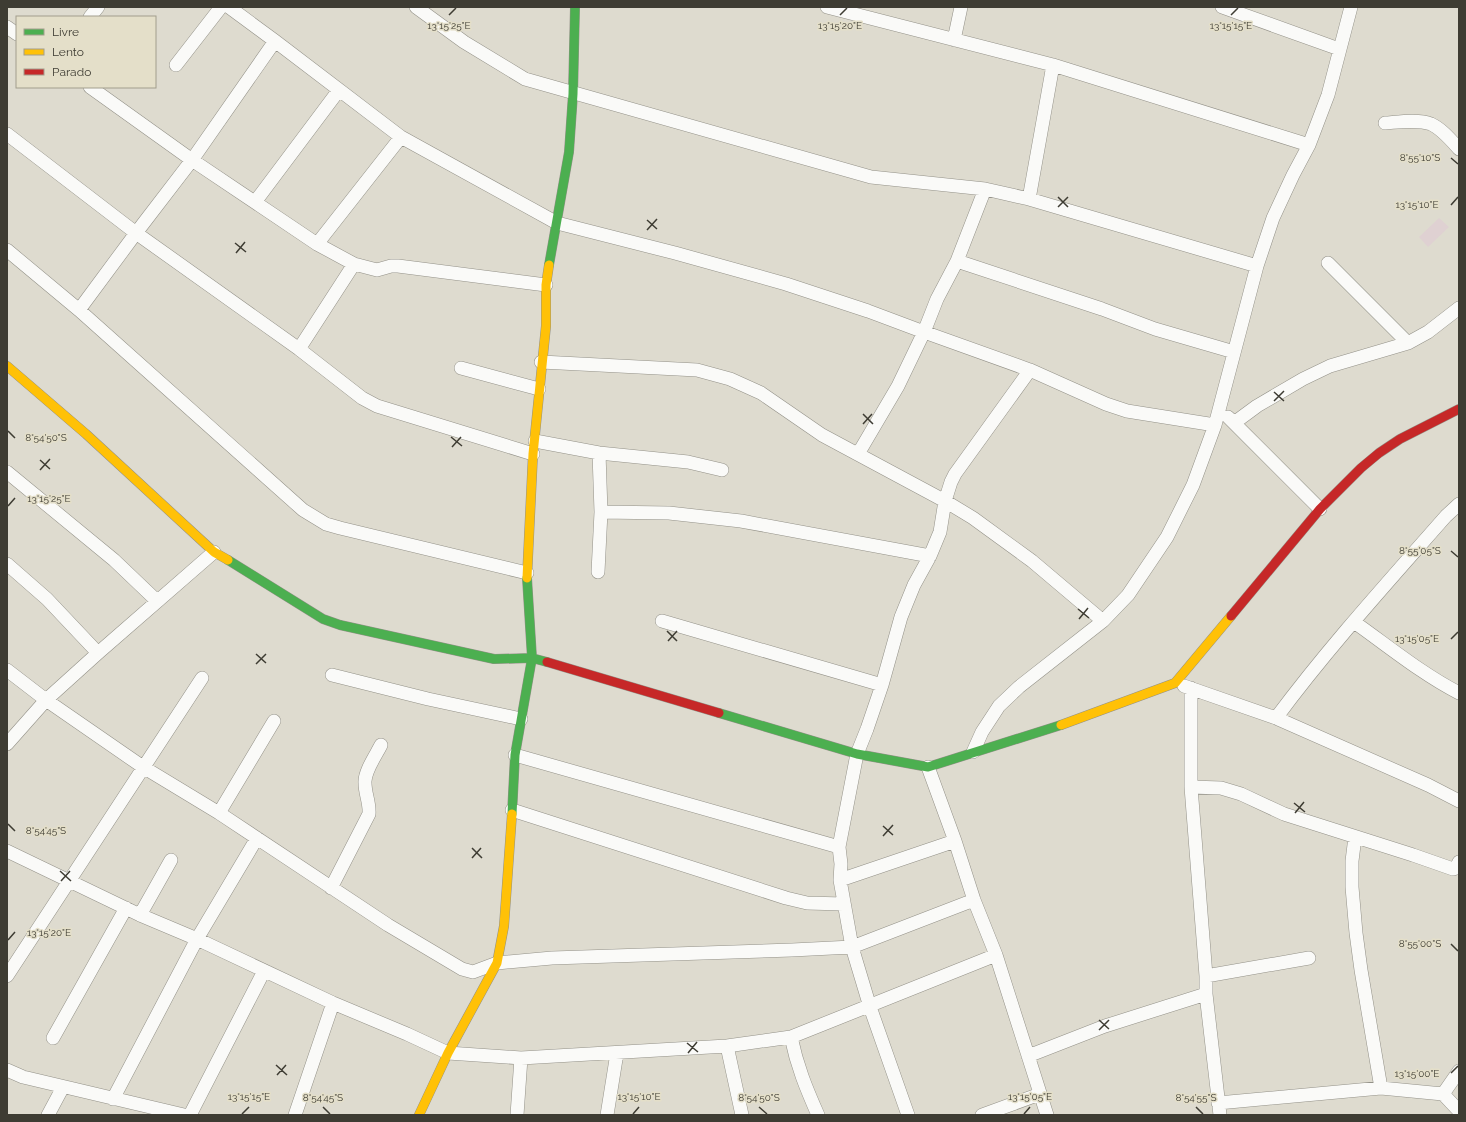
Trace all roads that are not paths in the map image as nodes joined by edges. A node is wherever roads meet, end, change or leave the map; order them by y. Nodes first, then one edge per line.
1 (98, 7) edge
2 (221, 7) edge
3 (229, 7) edge
4 (416, 7) edge
5 (575, 7) edge
6 (827, 7) edge
7 (961, 7) edge
8 (1222, 7) edge
9 (1351, 7) edge
10 (91, 16) edge
11 (7, 27) edge
12 (16, 33) edge
13 (954, 40) junction
14 (275, 41) junction
15 (1339, 49) junction
16 (176, 65) dead end
17 (1053, 65) junction
18 (91, 88) edge
19 (339, 90) junction
20 (573, 94) junction
21 (1385, 123) dead end
22 (7, 134) edge
23 (401, 137) junction
24 (1309, 145) junction
25 (1459, 149) edge
26 (192, 160) junction
27 (985, 190) junction
28 (1029, 199) junction
29 (255, 202) junction
30 (557, 223) junction
31 (136, 233) junction
32 (317, 244) junction
33 (7, 250) edge
34 (957, 261) junction
35 (1328, 263) dead end
36 (354, 264) junction
37 (1257, 266) junction
38 (546, 285) junction
39 (1459, 308) edge
40 (78, 310) junction
41 (924, 332) junction
42 (1408, 343) junction
43 (299, 349) junction
44 (1234, 352) junction
45 (541, 362) junction
46 (7, 366) edge
47 (461, 368) dead end
48 (1030, 370) junction
49 (538, 389) junction
50 (1219, 408) junction
51 (1459, 409) edge
52 (1234, 423) junction
53 (1215, 425) junction
54 (534, 448) junction
55 (599, 453) junction
56 (858, 454) junction
57 (722, 470) dead end
58 (7, 472) edge
59 (944, 501) junction
60 (1459, 504) edge
61 (1320, 509) junction
62 (601, 512) junction
63 (214, 552) junction
64 (930, 556) junction
65 (7, 564) edge
66 (598, 572) dead end
67 (528, 573) junction
68 (157, 601) junction
69 (662, 621) dead end
70 (1103, 621) junction
71 (1354, 622) junction
72 (98, 653) junction
73 (532, 658) junction
74 (7, 670) edge
75 (332, 675) dead end
76 (202, 678) dead end
77 (1175, 683) junction
78 (882, 684) junction
79 (1191, 688) junction
80 (1459, 693) edge
81 (46, 700) junction
82 (1276, 718) junction
83 (521, 719) junction
84 (274, 721) dead end
85 (7, 744) edge
86 (381, 745) dead end
87 (973, 752) junction
88 (857, 754) junction
89 (515, 755) junction
90 (144, 767) junction
91 (928, 767) junction
92 (1191, 787) junction
93 (1459, 801) edge
94 (512, 810) junction
95 (219, 813) junction
96 (1355, 837) junction
97 (257, 838) junction
98 (955, 841) junction
99 (839, 847) junction
100 (9, 856) edge
101 (171, 860) dead end
102 (1459, 862) edge
103 (840, 880) junction
104 (68, 881) junction
105 (331, 888) junction
106 (974, 900) junction
107 (843, 904) junction
108 (126, 908) junction
109 (140, 915) junction
110 (197, 940) junction
111 (852, 947) junction
112 (996, 956) junction
113 (1309, 958) dead end
114 (497, 963) junction
115 (264, 971) junction
116 (7, 976) edge
117 (1206, 976) junction
118 (1206, 994) junction
119 (333, 1003) junction
120 (870, 1007) junction
121 (791, 1037) junction
122 (53, 1038) dead end
123 (727, 1046) junction
124 (448, 1053) junction
125 (617, 1053) junction
126 (1028, 1056) junction
127 (521, 1058) junction
128 (7, 1070) edge
129 (1459, 1070) edge
130 (64, 1087) junction
131 (1381, 1088) junction
132 (1040, 1094) junction
133 (1443, 1094) junction
134 (114, 1099) junction
135 (1219, 1109) edge
136 (1459, 1111) edge
137 (48, 1115) edge
138 (184, 1115) edge
139 (190, 1115) edge
140 (295, 1115) edge
141 (419, 1115) edge
142 (517, 1115) edge
143 (607, 1115) edge
144 (742, 1115) edge
145 (818, 1115) edge
146 (908, 1115) edge
147 (982, 1115) edge
148 (1047, 1115) edge

1 - 10 street
2 - 16 street
3 - 14 street
4 - 20 street
5 - 20 street
6 - 13 street
7 - 13 street
8 - 15 street
9 - 15 street
11 - 12 street
13 - 17 street
14 - 19 street
14 - 26 street
15 - 24 street
17 - 24 street
17 - 28 street
18 - 26 street
19 - 23 street
19 - 29 street
20 - 27 street
20 - 30 street
21 - 25 street
22 - 31 street
23 - 30 street
23 - 32 street
24 - 37 street
26 - 29 street
26 - 31 street
27 - 28 street
27 - 34 street
28 - 37 street
29 - 32 street
30 - 38 street
30 - 41 street
31 - 40 street
31 - 43 street
32 - 36 street
33 - 40 street
34 - 41 street
34 - 44 street
35 - 42 street
36 - 38 street
36 - 43 street
37 - 44 street
38 - 45 street
39 - 42 street
40 - 67 street
41 - 48 street
41 - 56 street
42 - 52 street
43 - 54 street
44 - 50 street
45 - 49 street
45 - 56 street
46 - 63 street
47 - 49 street
48 - 53 street
48 - 59 street
49 - 54 street
50 - 52 street
50 - 53 street
51 - 61 street
52 - 61 street
53 - 70 street
54 - 55 street
54 - 67 street
55 - 57 street
55 - 62 street
56 - 59 street
58 - 68 street
59 - 64 street
59 - 70 street
60 - 71 street
61 - 77 street
62 - 64 street
62 - 66 street
63 - 68 street
63 - 73 street
64 - 78 street
65 - 72 street
67 - 73 street
68 - 72 street
69 - 78 street
70 - 87 street
71 - 80 street
71 - 82 street
72 - 81 street
73 - 83 street
73 - 88 street
74 - 81 street
75 - 83 street
76 - 90 street
77 - 79 street
77 - 87 street
78 - 88 street
79 - 82 street
79 - 92 street
81 - 85 street
81 - 90 street
82 - 93 street
83 - 89 street
84 - 95 street
86 - 105 street
87 - 91 street
88 - 91 street
88 - 99 street
89 - 94 street
89 - 99 street
90 - 95 street
90 - 104 street
91 - 98 street
92 - 96 street
92 - 117 street
94 - 107 street
94 - 114 street
95 - 97 street
96 - 102 street
96 - 131 street
97 - 105 street
97 - 110 street
98 - 103 street
98 - 106 street
99 - 103 street
100 - 104 street
101 - 109 street
103 - 107 street
104 - 108 street
104 - 116 street
105 - 114 street
106 - 111 street
106 - 112 street
107 - 111 street
108 - 109 street
108 - 122 street
109 - 110 street
110 - 115 street
110 - 134 street
111 - 114 street
111 - 120 street
112 - 120 street
112 - 126 street
113 - 117 street
114 - 124 street
115 - 119 street
115 - 139 street
117 - 118 street
118 - 126 street
118 - 135 street
119 - 124 street
119 - 140 street
120 - 121 street
120 - 146 street
121 - 123 street
121 - 145 street
123 - 125 street
123 - 144 street
124 - 127 street
124 - 141 street
125 - 127 street
125 - 143 street
126 - 132 street
127 - 142 street
128 - 130 street
129 - 133 street
130 - 134 street
130 - 137 street
131 - 133 street
131 - 135 street
132 - 147 street
132 - 148 street
133 - 136 street
134 - 138 street

